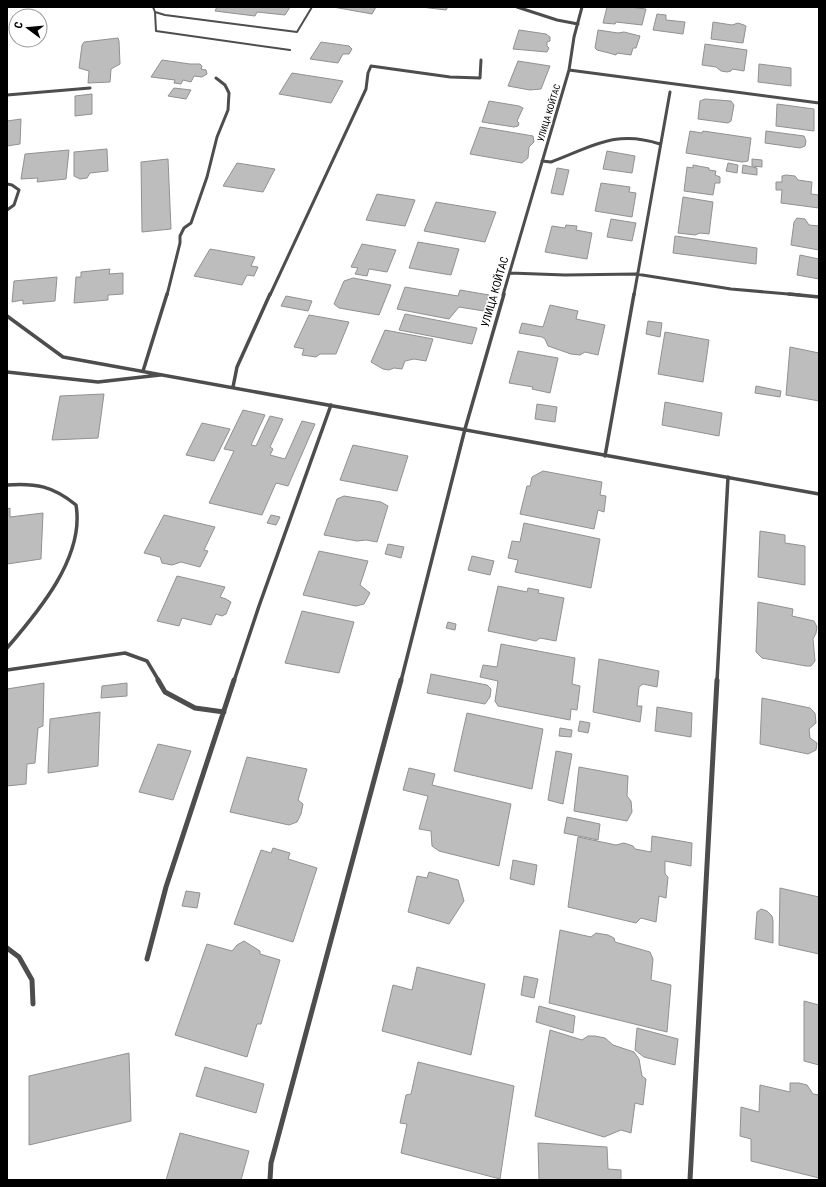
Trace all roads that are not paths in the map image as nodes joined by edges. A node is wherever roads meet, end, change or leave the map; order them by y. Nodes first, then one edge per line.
1 (153, 7) edge
2 (312, 7) edge
3 (517, 7) edge
4 (582, 7) edge
5 (155, 12) junction
6 (578, 24) junction
7 (290, 50) dead end
8 (481, 60) dead end
9 (569, 70) junction
10 (216, 78) dead end
11 (90, 88) dead end
12 (670, 92) dead end
13 (7, 95) edge
14 (819, 103) edge
15 (660, 144) junction
16 (542, 160) junction
17 (7, 184) edge
18 (7, 210) edge
19 (510, 273) junction
20 (636, 274) junction
21 (819, 297) edge
22 (7, 316) edge
23 (143, 371) junction
24 (7, 372) edge
25 (162, 374) junction
26 (233, 387) junction
27 (330, 405) junction
28 (466, 430) junction
29 (605, 456) junction
30 (728, 477) junction
31 (7, 485) edge
32 (819, 494) edge
33 (7, 648) edge
34 (7, 670) edge
35 (224, 712) junction
36 (7, 948) edge
37 (148, 959) dead end
38 (34, 1004) dead end
39 (270, 1180) edge
40 (690, 1180) edge

1 - 5 lane
2 - 5 lane
3 - 6 street
4 - 6 street
5 - 7 lane
6 - 9 street
8 - 26 street
9 - 14 street
9 - 16 street, УЛИЦА КОЙТАС
10 - 23 street
11 - 13 street
12 - 15 street
15 - 16 street
15 - 20 street
16 - 19 street, УЛИЦА КОЙТАС
17 - 18 street
19 - 20 street
19 - 28 street, УЛИЦА КОЙТАС
20 - 21 street
20 - 29 street
22 - 23 street
23 - 25 street
24 - 25 street
25 - 26 street
26 - 27 street
27 - 28 street
27 - 35 street
28 - 29 street
28 - 39 street, УЛИЦА КОЙТАС
29 - 30 street
30 - 32 street
30 - 40 street
31 - 33 street
34 - 35 street
35 - 37 street
36 - 38 street

